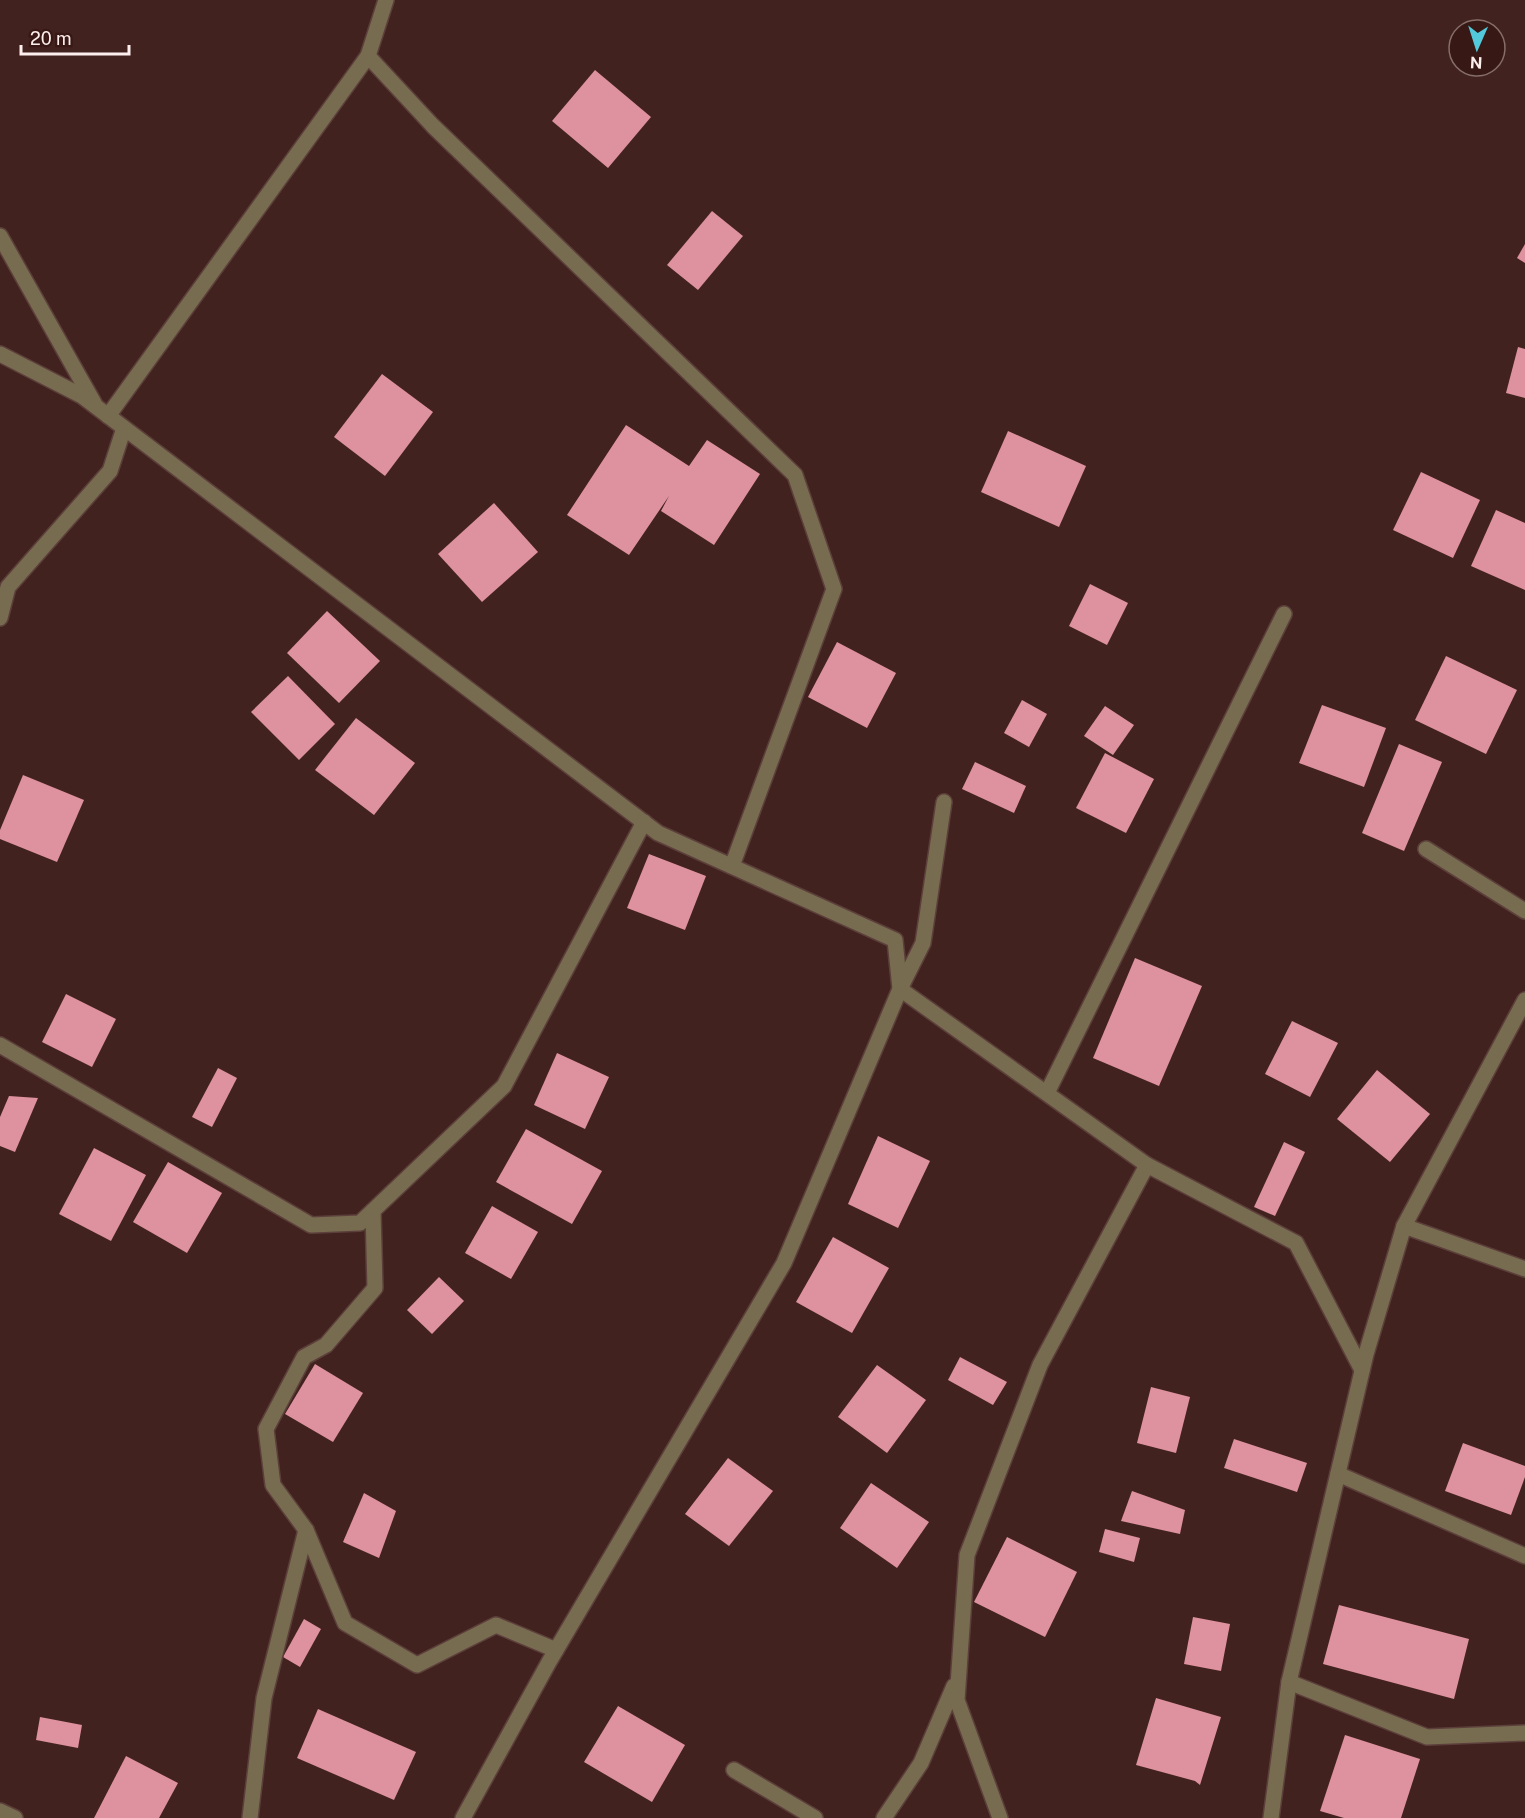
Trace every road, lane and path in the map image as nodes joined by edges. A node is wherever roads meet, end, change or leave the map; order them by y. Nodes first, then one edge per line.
1 (386, 0) edge
2 (368, 56) junction
3 (0, 236) edge
4 (4, 360) edge
5 (103, 412) junction
6 (124, 428) junction
7 (1284, 614) dead end
8 (0, 618) edge
9 (944, 802) dead end
10 (644, 822) junction
11 (1426, 849) dead end
12 (732, 866) junction
13 (1525, 911) edge
14 (900, 989) junction
15 (1525, 1000) edge
16 (0, 1045) edge
17 (1047, 1093) junction
18 (1147, 1165) junction
19 (373, 1211) junction
20 (1404, 1226) junction
21 (1525, 1269) edge
22 (1362, 1370) junction
23 (1338, 1474) junction
24 (306, 1530) junction
25 (1525, 1556) edge
26 (556, 1650) junction
27 (958, 1676) junction
28 (1289, 1682) junction
29 (1525, 1733) edge
30 (734, 1770) dead end
31 (0, 1811) edge
32 (15, 1818) edge
33 (250, 1818) edge
34 (463, 1818) edge
35 (815, 1818) edge
36 (884, 1818) edge
37 (1000, 1818) edge
38 (1271, 1818) edge

1 - 2 street
2 - 5 street
2 - 12 street
3 - 5 street
4 - 5 street
5 - 6 street
6 - 8 street
6 - 10 street
7 - 17 street
9 - 14 street
10 - 12 street
10 - 19 street
11 - 13 street
12 - 14 street
14 - 17 street
14 - 26 street
15 - 20 street
16 - 19 street
17 - 18 street
18 - 22 street
18 - 27 street
19 - 24 street
20 - 21 street
20 - 22 street
22 - 23 street
23 - 25 street
23 - 28 street
24 - 26 street
24 - 33 street
26 - 34 street
27 - 36 street
27 - 37 street
28 - 29 street
28 - 38 street
30 - 35 street
31 - 32 street

